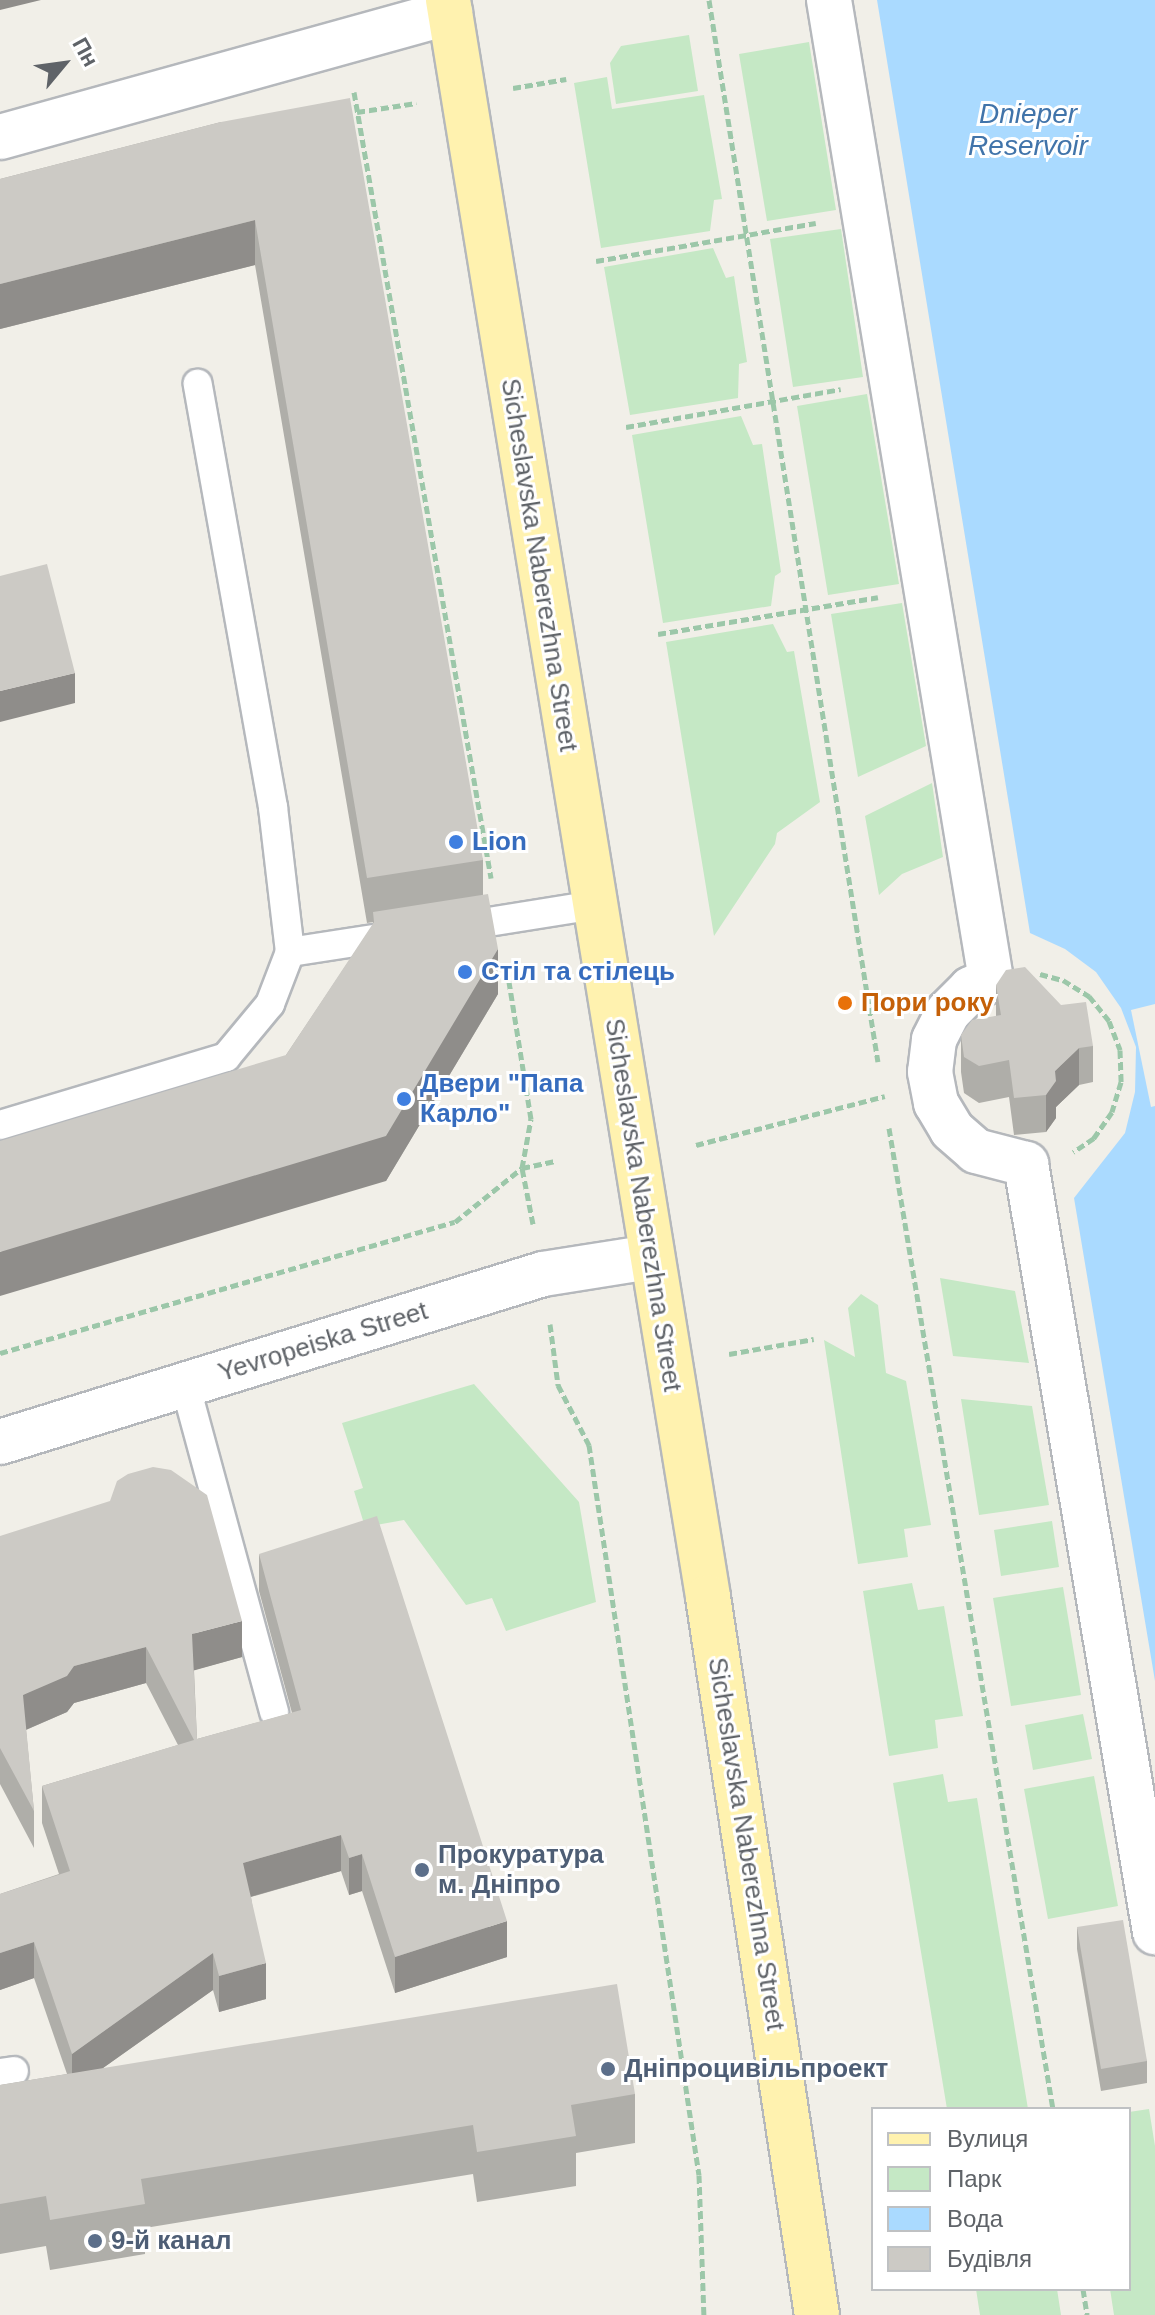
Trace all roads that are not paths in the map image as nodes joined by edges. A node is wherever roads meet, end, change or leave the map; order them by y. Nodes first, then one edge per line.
1 (829, 0) edge
2 (449, 6) edge
3 (0, 137) edge
4 (198, 384) dead end
5 (594, 905) junction
6 (290, 952) junction
7 (0, 1125) edge
8 (650, 1257) junction
9 (185, 1384) junction
10 (0, 1442) edge
11 (274, 1712) dead end
12 (1155, 1932) edge
13 (817, 2315) edge

1 - 12 street
2 - 3 street
2 - 5 main road, Sicheslavska Naberezhna Street
4 - 6 lane
5 - 6 lane
5 - 8 main road, Sicheslavska Naberezhna Street
6 - 7 lane
8 - 9 street, Yevropeiska Street
8 - 13 main road, Sicheslavska Naberezhna Street
9 - 10 street, Yevropeiska Street
9 - 11 lane

